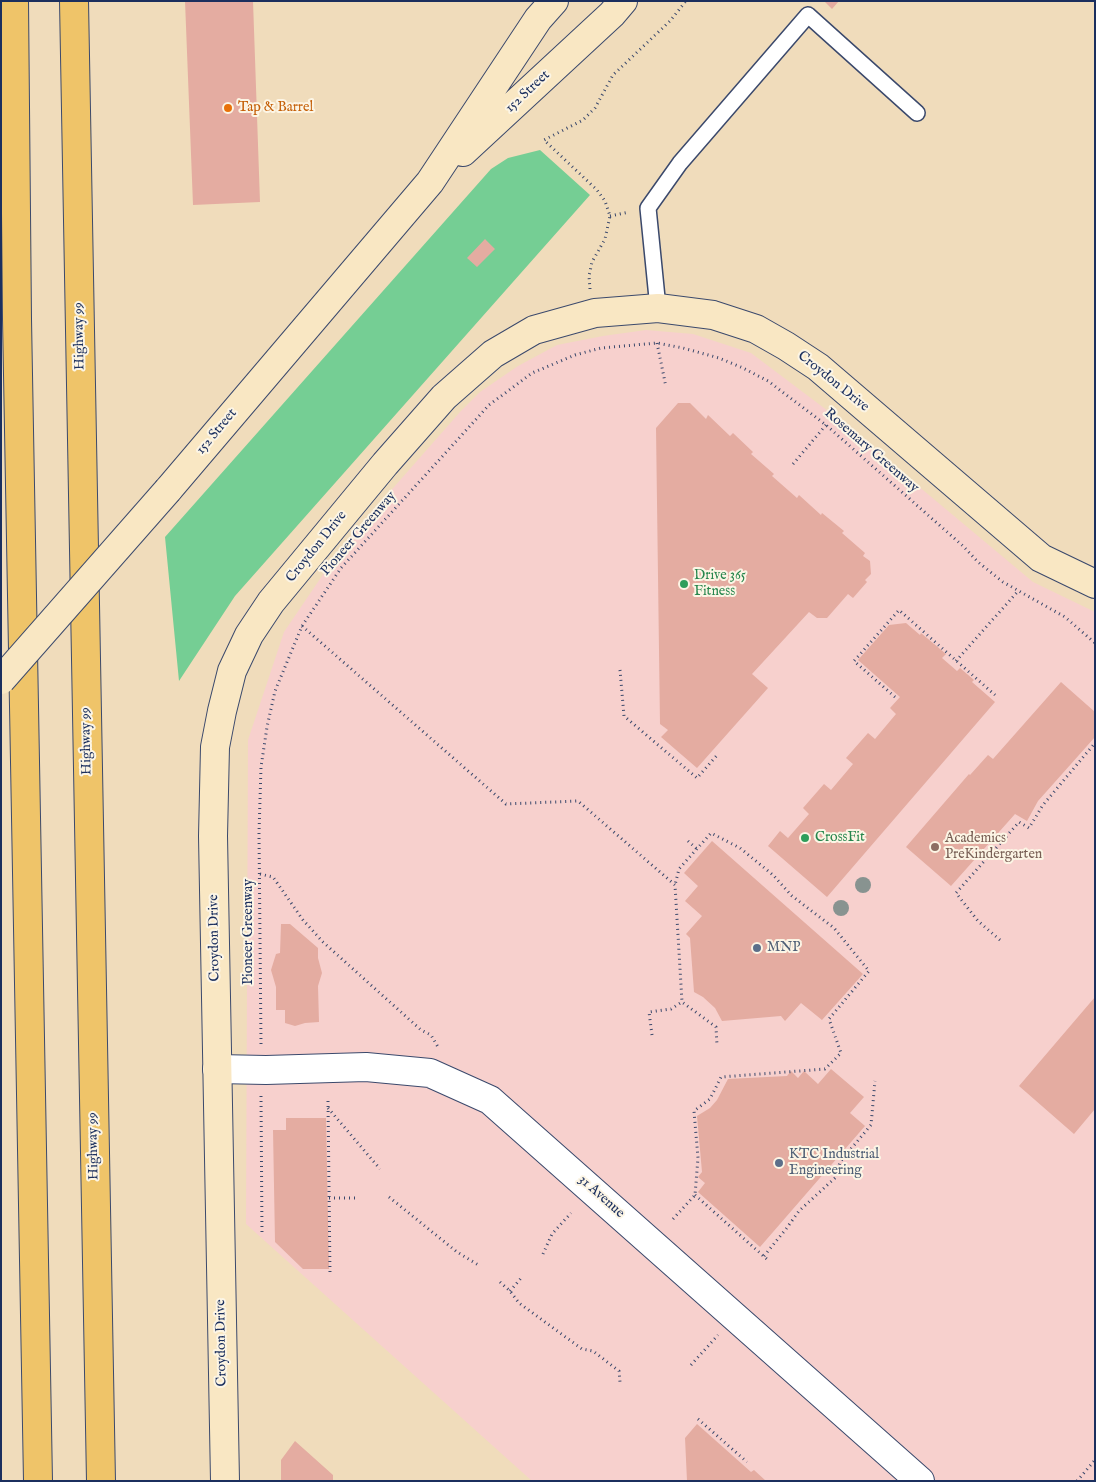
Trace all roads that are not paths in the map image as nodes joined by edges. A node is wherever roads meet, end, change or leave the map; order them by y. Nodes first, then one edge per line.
1 (14, 1) edge
2 (74, 1) edge
3 (554, 1) edge
4 (624, 1) edge
5 (917, 113) dead end
6 (430, 182) junction
7 (658, 308) junction
8 (1095, 584) edge
9 (1, 680) edge
10 (217, 1069) junction
11 (38, 1481) edge
12 (101, 1481) edge
13 (225, 1481) edge
14 (920, 1481) edge

1 - 11 highway
2 - 12 highway, Highway 99
3 - 6 street, 152 Street
4 - 6 street, 152 Street
5 - 7 lane
6 - 9 street, 152 Street, bridge
7 - 8 street, Croydon Drive
7 - 10 street, Croydon Drive
10 - 13 street, Croydon Drive
10 - 14 street, 31 Avenue

